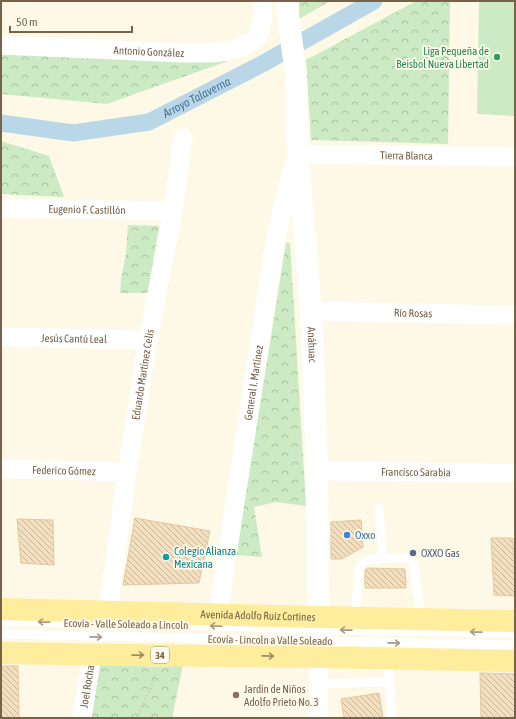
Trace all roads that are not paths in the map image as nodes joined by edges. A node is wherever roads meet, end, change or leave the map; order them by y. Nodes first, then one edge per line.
1 (262, 1) edge
2 (286, 1) edge
3 (1, 45) edge
4 (183, 138) dead end
5 (298, 154) junction
6 (515, 157) edge
7 (1, 208) edge
8 (173, 211) junction
9 (311, 310) junction
10 (515, 315) edge
11 (1, 337) edge
12 (148, 340) junction
13 (1, 470) edge
14 (317, 471) junction
15 (126, 472) junction
16 (515, 473) edge
17 (379, 508) dead end
18 (383, 559) junction
19 (1, 609) edge
20 (108, 611) junction
21 (218, 614) junction
22 (355, 618) junction
23 (421, 619) junction
24 (1, 621) edge
25 (515, 621) edge
26 (515, 633) edge
27 (1, 634) edge
28 (318, 636) junction
29 (515, 645) edge
30 (1, 653) edge
31 (92, 655) junction
32 (388, 658) junction
33 (515, 661) edge
34 (389, 682) junction
35 (318, 684) junction
36 (82, 718) edge
37 (318, 718) edge
38 (392, 718) edge

1 - 3 street, Antonio González
2 - 5 street, Anáhuac
4 - 8 street, Eduardo Martínez Celis
5 - 6 street, Tierra Blanca
5 - 9 street, Anáhuac
5 - 21 street, General I. Martínez
7 - 8 street, Eugenio F. Castillón
8 - 12 street, Eduardo Martínez Celis
9 - 10 street, Río Rosas
9 - 14 street, Anáhuac
11 - 12 street, Jesús Cantú Leal
12 - 15 street, Eduardo Martínez Celis
13 - 15 street, Federico Gómez
14 - 16 street, Francisco Sarabia
14 - 28 street, Anáhuac
15 - 20 street, Eduardo Martínez Celis
17 - 18 lane
18 - 22 lane
18 - 23 lane
19 - 20 main road, Avenida Adolfo Ruíz Cortines / 34
20 - 21 main road, Avenida Adolfo Ruíz Cortines / 34
21 - 28 main road, Avenida Adolfo Ruíz Cortines / 34
22 - 23 main road, Avenida Adolfo Ruíz Cortines / 34
22 - 28 main road, Avenida Adolfo Ruíz Cortines / 34
23 - 25 main road, Avenida Adolfo Ruíz Cortines / 34
28 -> 24 lane, Ecovía - Valle Soleado a Lincoln
26 -> 28 lane, Ecovía - Valle Soleado a Lincoln
27 -> 28 lane, Ecovía - Lincoln a Valle Soleado
28 -> 29 lane, Ecovía - Lincoln a Valle Soleado
31 -> 28 main road, Avenida Adolfo Ruíz Cortines / 34
28 - 32 main road, Avenida Adolfo Ruíz Cortines / 34
28 - 35 street
30 - 31 main road, Avenida Adolfo Ruíz Cortines / 34
31 - 36 street, Joel Rocha
32 - 33 main road, Avenida Adolfo Ruíz Cortines / 34
32 - 34 lane
34 - 35 lane
34 - 38 lane
35 - 37 street

